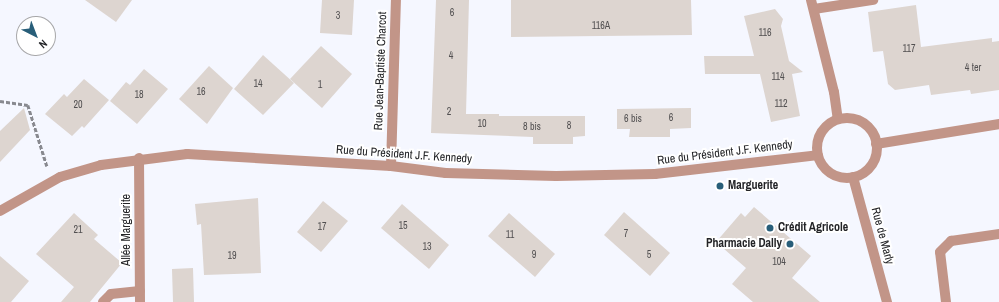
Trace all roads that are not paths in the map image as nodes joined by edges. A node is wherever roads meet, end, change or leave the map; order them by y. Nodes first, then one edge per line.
1 (396, 0) edge
2 (873, 0) edge
3 (812, 5) edge
4 (838, 119) junction
5 (999, 124) edge
6 (876, 144) junction
7 (818, 155) junction
8 (139, 158) junction
9 (391, 166) junction
10 (853, 177) junction
11 (0, 211) edge
12 (999, 234) edge
13 (140, 291) junction
14 (103, 302) edge
15 (140, 302) edge
16 (887, 302) edge
17 (946, 302) edge

1 - 9 street, Rue Jean-Baptiste Charcot
2 - 3 street
3 - 4 street
4 - 6 street
4 - 7 street
5 - 6 street
6 - 10 street
7 - 9 street, Rue du Président J.F. Kennedy
7 - 10 street
8 - 9 street, Rue du Président J.F. Kennedy
8 - 11 street, Rue du Président J.F. Kennedy
8 - 13 street, Allée Marguerite
10 - 16 street, Rue de Marly
12 - 17 street
13 - 14 street
13 - 15 street, Allée Marguerite

